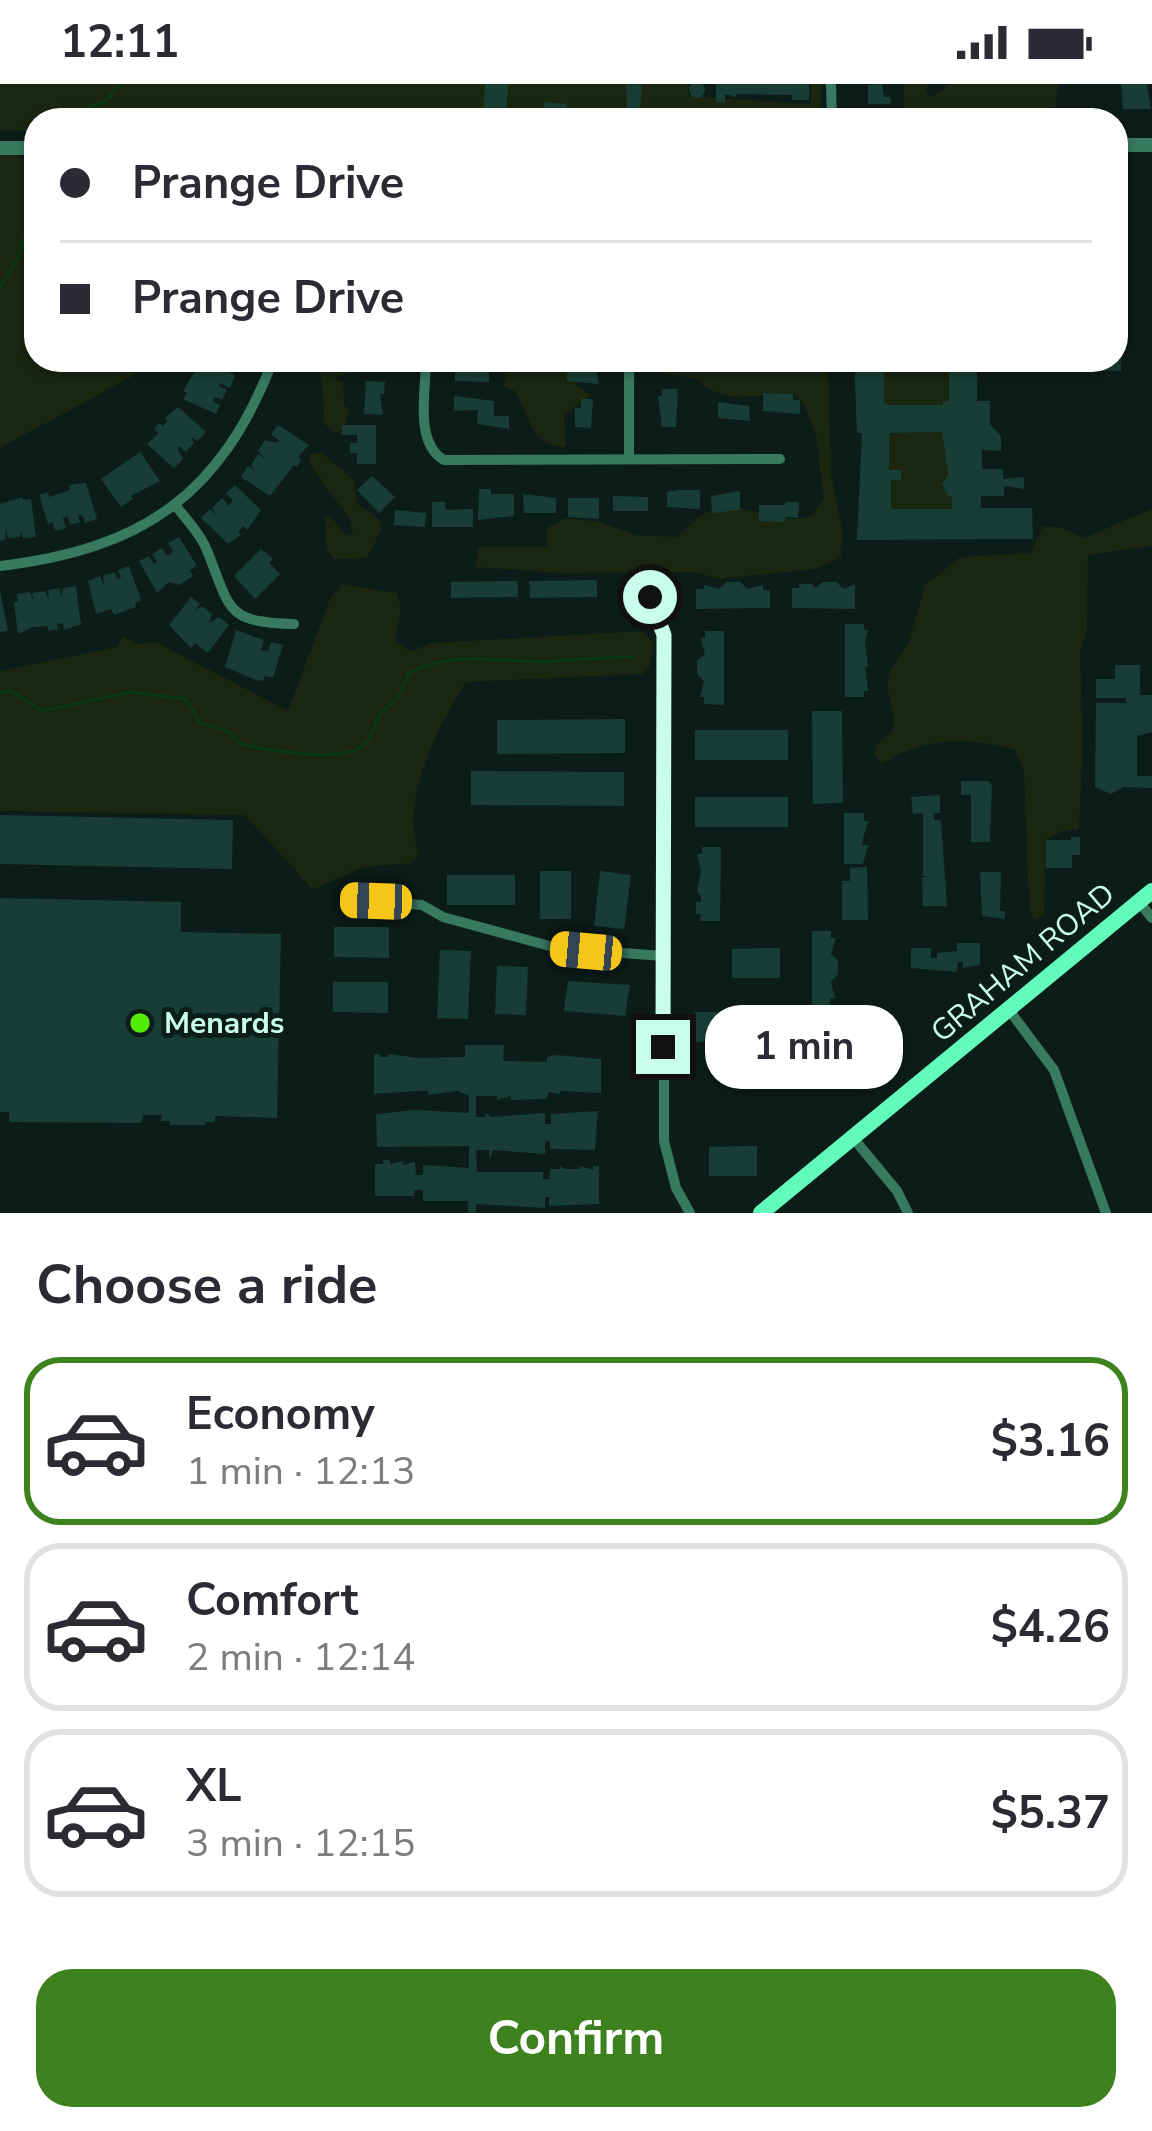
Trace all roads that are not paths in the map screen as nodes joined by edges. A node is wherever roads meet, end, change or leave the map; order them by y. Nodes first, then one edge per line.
1 (268, 372) edge
2 (426, 372) edge
3 (629, 372) edge
4 (629, 459) junction
5 (780, 459) dead end
6 (175, 505) junction
7 (0, 566) edge
8 (650, 597) dead end
9 (295, 624) dead end
10 (1146, 897) edge
11 (349, 900) dead end
12 (1152, 918) edge
13 (663, 956) junction
14 (1009, 1010) junction
15 (854, 1139) junction
16 (690, 1213) edge
17 (761, 1213) edge
18 (908, 1213) edge
19 (1106, 1213) edge

1 - 6 street
2 - 4 street
3 - 4 street
4 - 5 street
6 - 7 street
6 - 9 street
8 - 13 street
10 - 12 street
10 - 14 main road, GRAHAM ROAD
11 - 13 street
13 - 16 street
14 - 15 main road, GRAHAM ROAD
14 - 19 street
15 - 17 main road, GRAHAM ROAD
15 - 18 street

